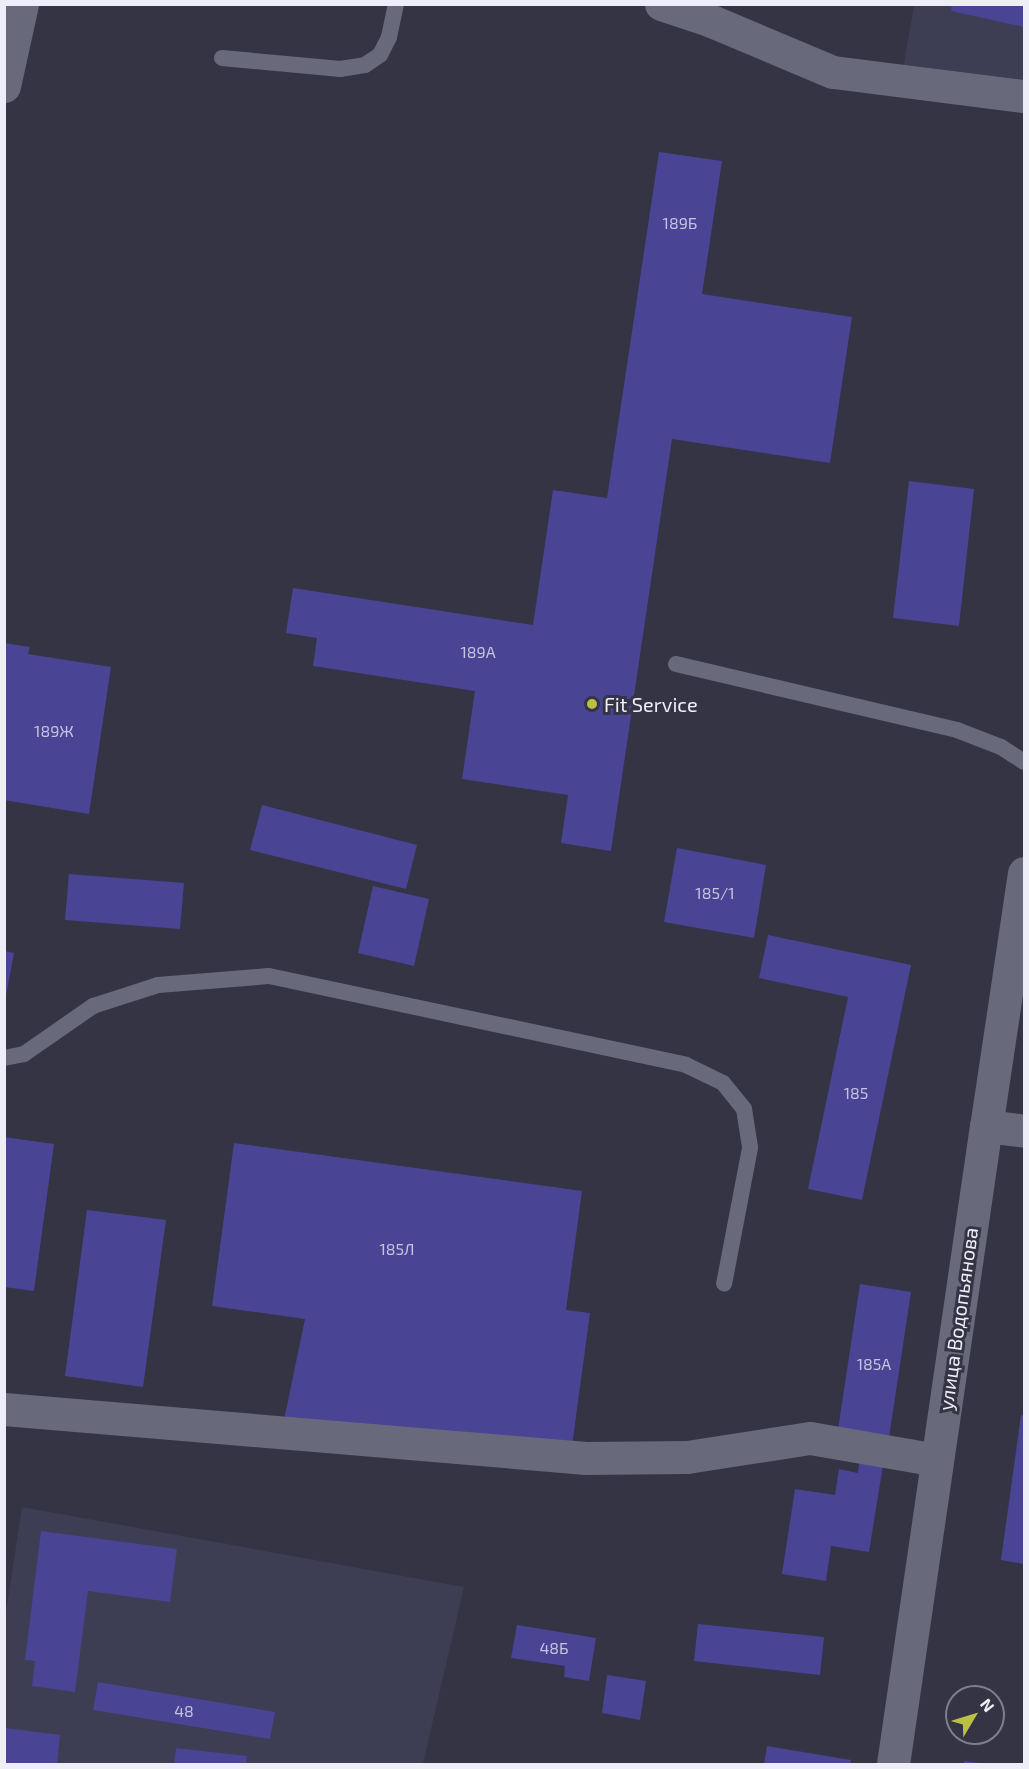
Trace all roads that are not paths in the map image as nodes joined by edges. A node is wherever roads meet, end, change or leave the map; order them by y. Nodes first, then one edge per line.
1 (22, 4) edge
2 (396, 4) edge
3 (661, 4) edge
4 (222, 58) dead end
5 (4, 86) edge
6 (1024, 96) edge
7 (676, 664) dead end
8 (1024, 762) edge
9 (1024, 873) edge
10 (4, 1058) edge
11 (986, 1126) junction
12 (1024, 1131) edge
13 (724, 1284) dead end
14 (4, 1409) edge
15 (937, 1460) junction
16 (893, 1764) edge

1 - 5 street
2 - 4 lane
3 - 6 street
7 - 8 lane
9 - 11 street, улица Водопьянова
10 - 13 lane
11 - 12 street
11 - 15 street, улица Водопьянова
14 - 15 street
15 - 16 street, улица Водопьянова

